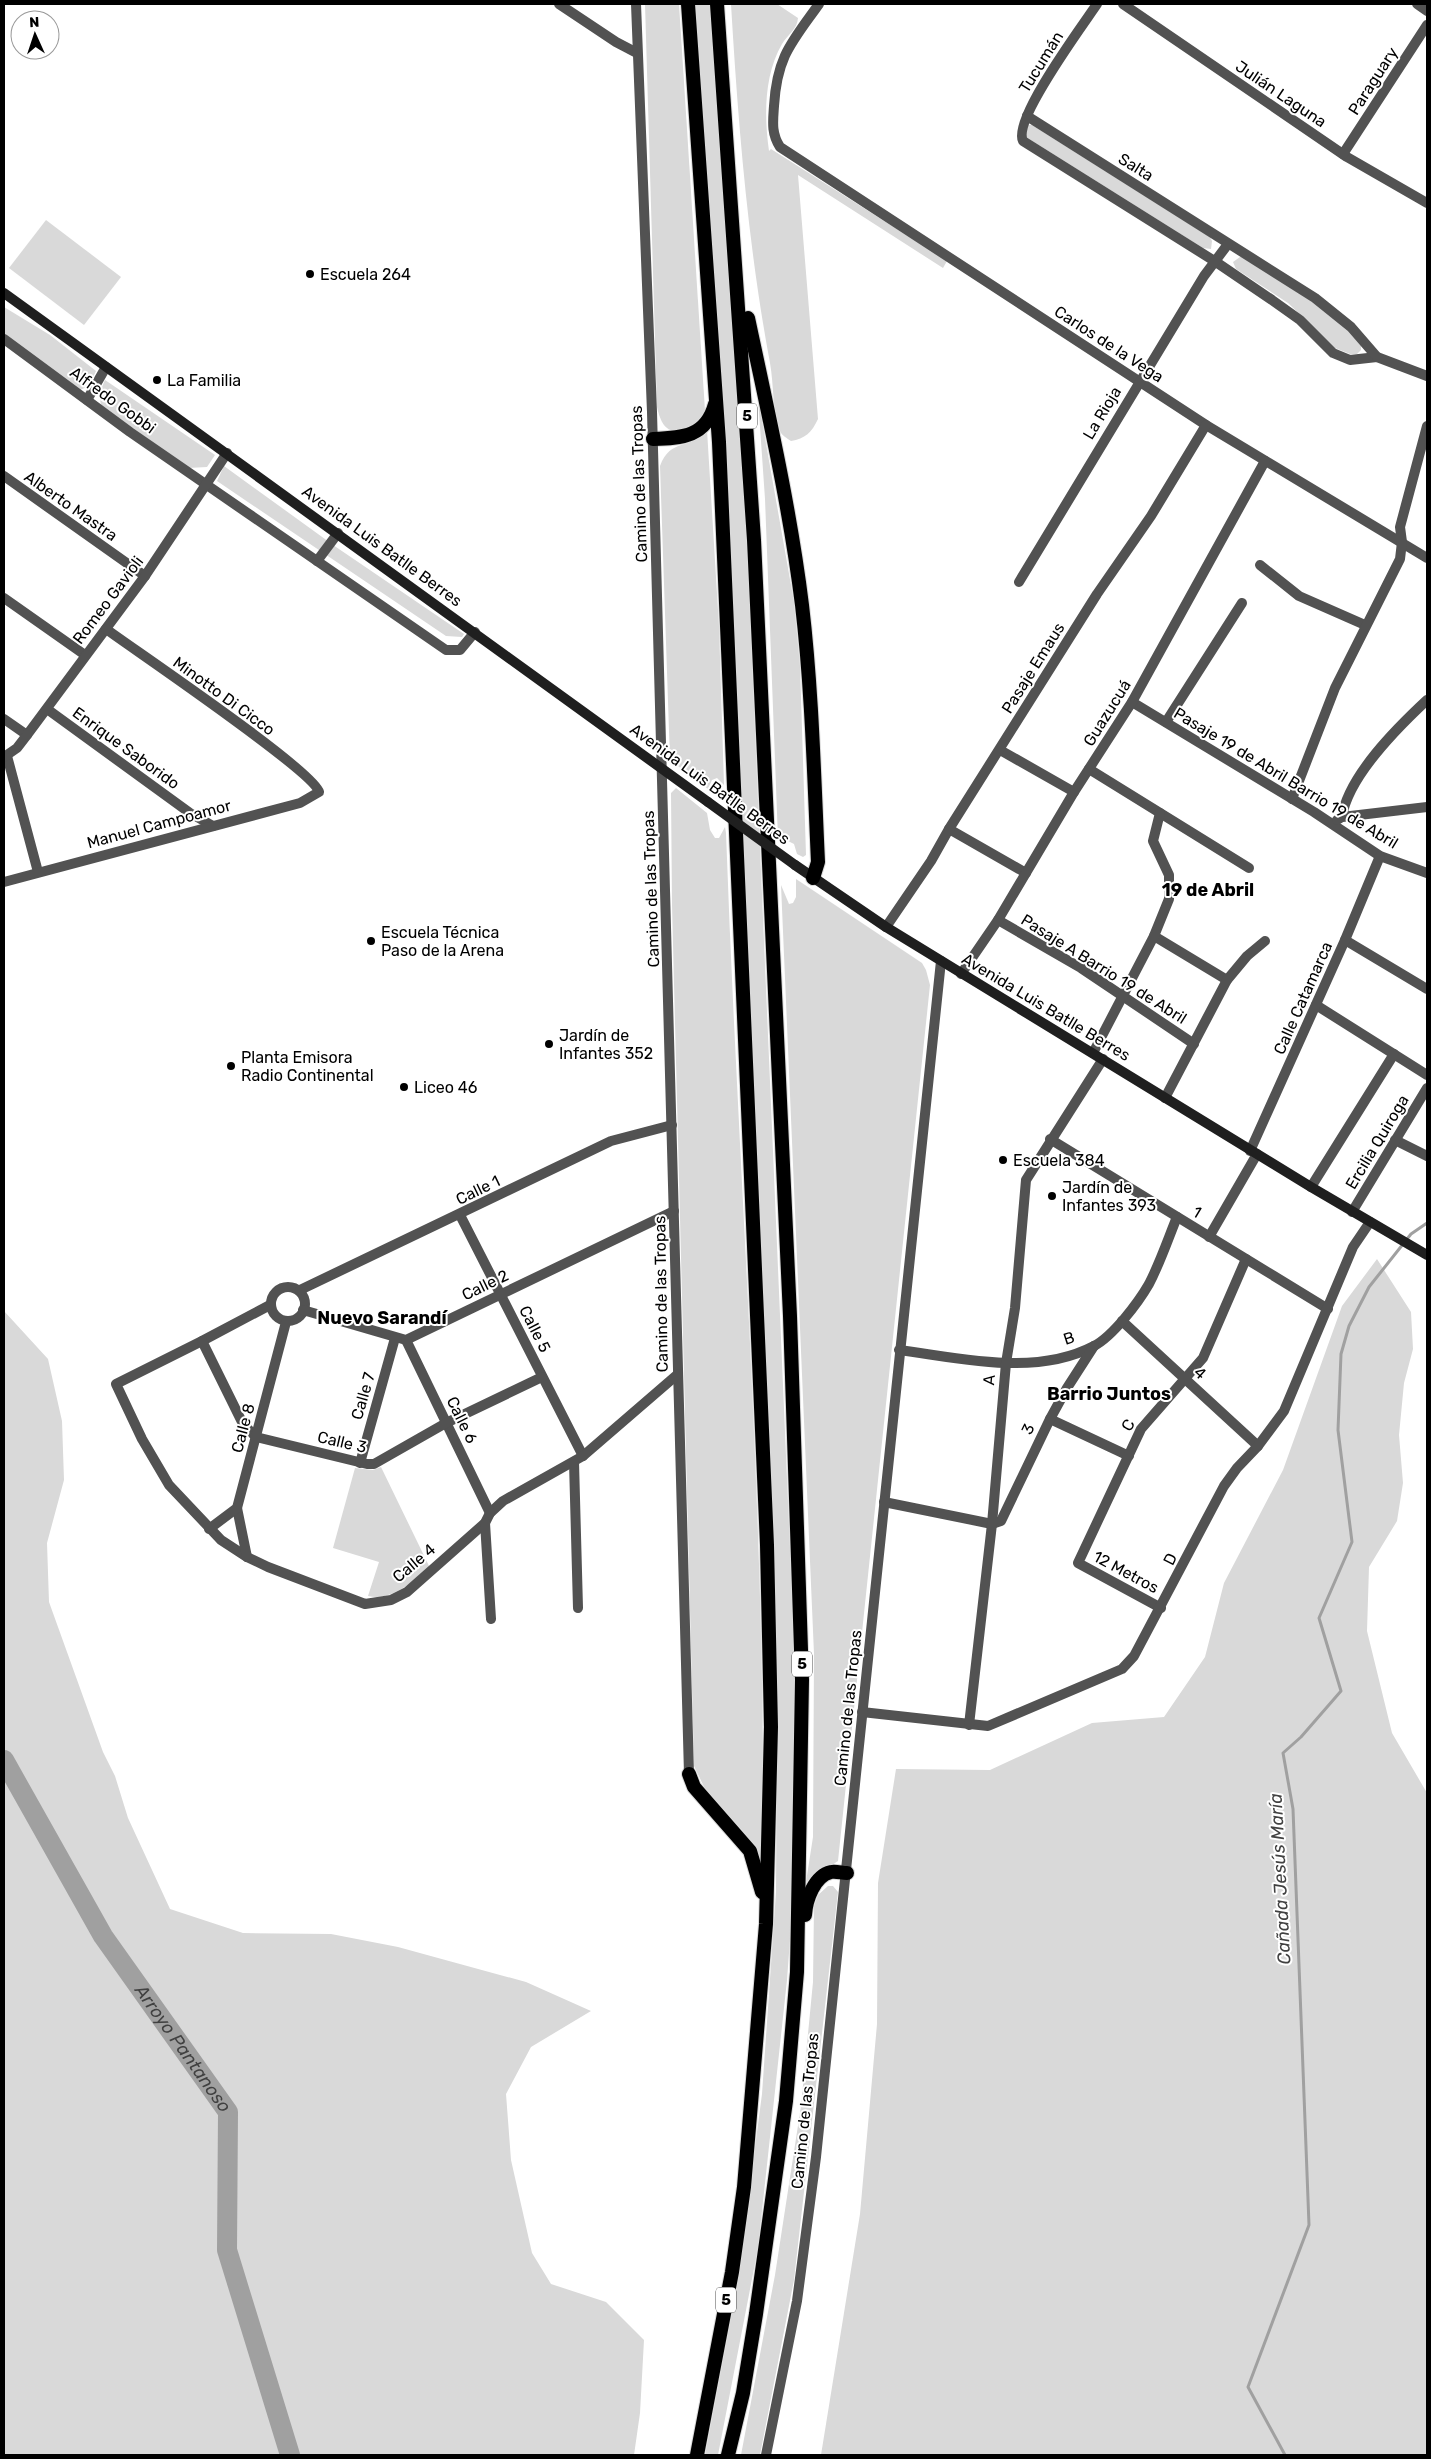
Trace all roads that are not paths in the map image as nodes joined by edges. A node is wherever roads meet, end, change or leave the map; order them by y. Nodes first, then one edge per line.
1 (559, 4) edge
2 (636, 4) edge
3 (688, 4) edge
4 (717, 4) edge
5 (819, 4) edge
6 (1098, 4) edge
7 (1123, 4) edge
8 (1416, 4) edge
9 (1427, 10) edge
10 (1427, 25) edge
11 (637, 53) junction
12 (1027, 116) junction
13 (1023, 141) joint
14 (1343, 154) junction
15 (1427, 203) edge
16 (1228, 244) junction
17 (1216, 262) junction
18 (736, 264) junction
19 (4, 293) edge
20 (4, 340) edge
21 (1377, 357) junction
22 (106, 367) junction
23 (1427, 376) edge
24 (1139, 381) junction
25 (716, 399) junction
26 (86, 400) junction
27 (1206, 425) junction
28 (1427, 426) edge
29 (653, 439) junction
30 (227, 453) junction
31 (1266, 461) junction
32 (4, 476) edge
33 (206, 484) junction
34 (338, 533) junction
35 (1402, 542) junction
36 (1427, 558) edge
37 (317, 561) junction
38 (1260, 564) dead end
39 (145, 576) junction
40 (1019, 582) dead end
41 (4, 598) edge
42 (1242, 603) dead end
43 (1365, 625) junction
44 (106, 629) junction
45 (475, 632) junction
46 (85, 655) junction
47 (1427, 700) edge
48 (1132, 702) junction
49 (47, 709) junction
50 (4, 719) edge
51 (1166, 722) junction
52 (27, 735) junction
53 (1000, 750) junction
54 (5, 756) edge
55 (662, 768) junction
56 (1089, 769) junction
57 (319, 792) joint
58 (1074, 792) junction
59 (1292, 799) junction
60 (1427, 807) edge
61 (1160, 813) junction
62 (1342, 817) junction
63 (1332, 824) junction
64 (213, 826) junction
65 (948, 829) junction
66 (1380, 856) junction
67 (1249, 868) dead end
68 (38, 872) junction
69 (1026, 873) junction
70 (1427, 873) edge
71 (813, 878) junction
72 (4, 882) edge
73 (998, 920) junction
74 (886, 928) junction
75 (1154, 936) junction
76 (1345, 940) junction
77 (1264, 941) dead end
78 (941, 961) junction
79 (961, 974) junction
80 (1227, 980) junction
81 (1427, 989) edge
82 (1122, 995) junction
83 (1316, 1006) junction
84 (1194, 1044) junction
85 (1093, 1053) junction
86 (1394, 1054) junction
87 (1103, 1059) junction
88 (1427, 1075) edge
89 (1427, 1088) edge
90 (1166, 1098) junction
91 (672, 1125) junction
92 (1050, 1139) junction
93 (1395, 1140) junction
94 (1254, 1152) junction
95 (1427, 1156) edge
96 (1311, 1187) junction
97 (674, 1211) junction
98 (1352, 1212) junction
99 (460, 1215) junction
100 (1176, 1217) junction
101 (1370, 1222) junction
102 (1209, 1236) junction
103 (1427, 1255) edge
104 (1246, 1259) junction
105 (300, 1290) junction
106 (501, 1295) junction
107 (270, 1305) junction
108 (1328, 1309) junction
109 (303, 1310) junction
110 (286, 1322) junction
111 (1122, 1322) junction
112 (401, 1339) junction
113 (202, 1341) junction
114 (1094, 1346) junction
115 (899, 1350) junction
116 (1006, 1363) junction
117 (678, 1374) junction
118 (542, 1377) junction
119 (1185, 1380) junction
120 (1050, 1419) junction
121 (446, 1423) junction
122 (256, 1436) junction
123 (1258, 1446) junction
124 (1129, 1456) junction
125 (579, 1459) junction
126 (360, 1462) junction
127 (884, 1502) junction
128 (237, 1508) junction
129 (487, 1518) junction
130 (992, 1524) junction
131 (209, 1529) junction
132 (247, 1558) junction
133 (1078, 1563) joint
134 (578, 1608) dead end
135 (1161, 1608) junction
136 (491, 1619) dead end
137 (862, 1712) junction
138 (969, 1726) junction
139 (689, 1774) joint
140 (847, 1873) junction
141 (766, 1924) junction
142 (798, 1947) junction
143 (697, 2455) edge
144 (728, 2455) edge
145 (766, 2455) edge

1 - 11 street
2 - 11 street, Camino de las Tropas
3 - 25 highway, 5
4 - 18 highway, 5
5 - 24 street, Carlos de la Vega
6 - 12 street, Tucumán
7 - 14 street, Julián Laguna
8 - 9 street
10 - 14 street, Paraguary
11 - 29 street, Camino de las Tropas
12 - 13 street, Tucumán
12 - 16 street, Salta
13 - 17 street, Salta
14 - 15 street, Julián Laguna
16 - 17 street
16 - 21 street, Salta
17 - 21 street, Salta
17 - 24 street, La Rioja
18 - 71 highway
18 - 142 highway, 5
19 - 22 main road, Avenida Luis Batlle Berres
20 - 26 street, Alfredo Gobbi
21 - 23 street, Salta
22 - 26 street
22 - 30 main road, Avenida Luis Batlle Berres
24 - 27 street, Carlos de la Vega
24 - 40 street, La Rioja
25 - 29 highway
25 - 141 highway, 5
26 - 33 street, Alfredo Gobbi
27 - 31 street, Carlos de la Vega
27 - 53 street, Pasaje Emaus
28 - 35 street
29 - 55 street, Camino de las Tropas
30 - 33 street, Romeo Gavioli
30 - 34 main road, Avenida Luis Batlle Berres
31 - 35 street, Carlos de la Vega
31 - 48 street, Guazucuá
32 - 39 street, Alberto Mastra
33 - 37 street, Alfredo Gobbi
33 - 39 street, Romeo Gavioli
34 - 37 street
34 - 45 main road, Avenida Luis Batlle Berres
35 - 36 street, Carlos de la Vega
35 - 43 street
37 - 45 street, Alfredo Gobbi
38 - 43 street
39 - 44 street, Romeo Gavioli
41 - 46 street
42 - 51 street
43 - 59 street
44 - 46 street, Romeo Gavioli
44 - 57 street, Minotto Di Cicco
45 - 55 main road, Avenida Luis Batlle Berres
46 - 49 street, Romeo Gavioli
47 - 62 street
48 - 51 street, Pasaje 19 de Abril Barrio 19 de Abril
48 - 56 street, Guazucuá
49 - 52 street, Romeo Gavioli
49 - 64 street, Enrique Saborido
50 - 52 street
51 - 59 street, Pasaje 19 de Abril Barrio 19 de Abril
52 - 54 street, Romeo Gavioli
53 - 58 street
53 - 65 street, Pasaje Emaus
54 - 68 street
55 - 71 main road, Avenida Luis Batlle Berres, bridge
55 - 91 street, Camino de las Tropas
56 - 58 street, Guazucuá
56 - 61 street
57 - 64 street, Manuel Campoamor
58 - 69 street, Guazucuá
59 - 63 street, Pasaje 19 de Abril Barrio 19 de Abril
60 - 62 street
61 - 67 street
61 - 75 street
62 - 63 street
63 - 66 street, Pasaje 19 de Abril Barrio 19 de Abril
64 - 68 street, Manuel Campoamor
65 - 69 street
65 - 74 street, Pasaje Emaus
66 - 70 street, Pasaje 19 de Abril Barrio 19 de Abril
66 - 76 street, Calle Catamarca
68 - 72 street, Manuel Campoamor
69 - 73 street, Guazucuá
71 - 74 main road, Avenida Luis Batlle Berres
73 - 79 street, Guazucuá
73 - 82 street, Pasaje A Barrio 19 de Abril
74 - 78 main road, Avenida Luis Batlle Berres
75 - 80 street
75 - 82 street
76 - 81 street
76 - 83 street, Calle Catamarca
77 - 80 street
78 - 79 main road, Avenida Luis Batlle Berres
78 - 115 street, Camino de las Tropas
79 - 85 main road, Avenida Luis Batlle Berres
80 - 84 street
82 - 84 street, Pasaje A Barrio 19 de Abril
82 - 85 street
83 - 86 street
83 - 94 street, Calle Catamarca
84 - 90 street
85 - 87 main road, Avenida Luis Batlle Berres
86 - 88 street
86 - 96 street
87 - 90 main road, Avenida Luis Batlle Berres
87 - 92 street, A
89 - 93 street, Ercilia Quiroga
90 - 94 main road, Avenida Luis Batlle Berres
91 - 97 street, Camino de las Tropas
91 - 99 street, Calle 1
92 - 100 street, 1
92 - 116 street, A
93 - 95 street
93 - 98 street, Ercilia Quiroga
94 - 96 main road, Avenida Luis Batlle Berres
94 - 102 street, Calle Catamarca
96 - 98 main road, Avenida Luis Batlle Berres
97 - 106 street, Calle 2
97 - 117 street, Camino de las Tropas
98 - 101 main road, Avenida Luis Batlle Berres
99 - 105 street, Calle 1
99 - 106 street, Calle 5
100 - 102 street, 1
100 - 111 street, B
101 - 103 main road, Avenida Luis Batlle Berres
101 - 108 street, D
102 - 104 street, 1
104 - 108 street, 1
104 - 119 street, C
105 - 107 street
105 - 109 street
106 - 112 street, Calle 2
106 - 118 street, Calle 5
107 - 110 street
107 - 113 street
108 - 123 street, D
109 - 110 street
109 - 112 street
110 - 122 street, Calle 8
111 - 114 street, B
111 - 119 street, 4
112 - 121 street, Calle 6
112 - 126 street, Calle 7
113 - 122 street
113 - 131 street, Calle 4
114 - 116 street, B
114 - 120 street, 3
115 - 116 street, B
115 - 127 street, Camino de las Tropas
116 - 130 street, A
117 - 125 street, Calle 4
117 - 139 street, Camino de las Tropas
118 - 121 street, Calle 3
118 - 125 street, Calle 5
119 - 123 street, 4
119 - 124 street, C
120 - 124 street
120 - 130 street, 3
121 - 126 street, Calle 3
121 - 129 street, Calle 6
122 - 126 street, Calle 3
122 - 128 street, Calle 8
123 - 135 street, D
124 - 133 street, C
125 - 129 street, Calle 4
125 - 134 street, Calle 5
127 - 130 street
127 - 137 street, Camino de las Tropas
128 - 131 street
128 - 132 street
129 - 132 street, Calle 4
129 - 136 street, Calle 6
130 - 138 street, A
131 - 132 street, Calle 4
133 - 135 street, 12 Metros
135 - 138 street, D
137 - 138 street, D
137 - 140 street, Camino de las Tropas
139 - 141 highway
140 - 142 highway
140 - 145 street, Camino de las Tropas
141 - 143 highway, 5
142 - 144 highway, 5

